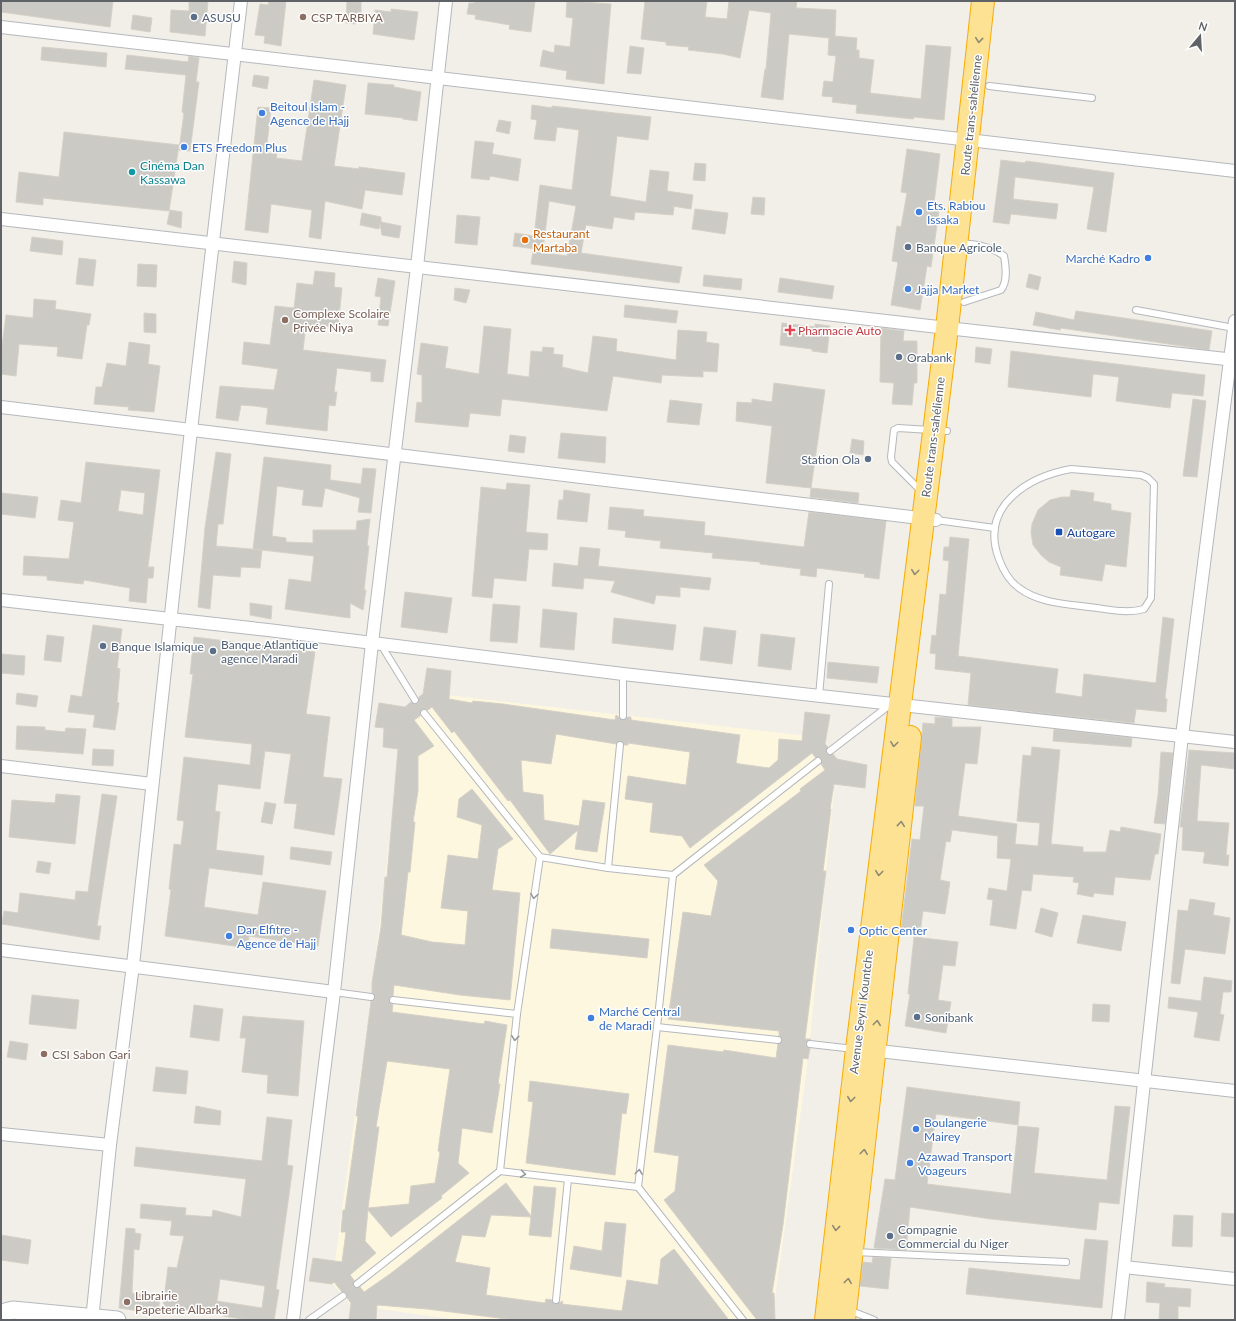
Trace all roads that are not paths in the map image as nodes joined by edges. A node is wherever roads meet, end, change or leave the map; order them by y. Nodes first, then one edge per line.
1 (241, 1) edge
2 (446, 1) edge
3 (983, 1) edge
4 (998, 1) edge
5 (1, 27) edge
6 (236, 53) junction
7 (438, 79) junction
8 (989, 86) junction
9 (1092, 98) dead end
10 (976, 142) junction
11 (1235, 171) edge
12 (1, 219) edge
13 (964, 243) junction
14 (213, 244) junction
15 (417, 267) junction
16 (964, 302) junction
17 (1136, 310) dead end
18 (1235, 324) edge
19 (954, 329) junction
20 (1233, 359) edge
21 (1, 407) edge
22 (191, 430) junction
23 (940, 431) junction
24 (394, 455) junction
25 (929, 496) junction
26 (929, 520) junction
27 (995, 528) junction
28 (829, 584) dead end
29 (1, 600) edge
30 (171, 619) junction
31 (376, 643) junction
32 (623, 674) junction
33 (819, 696) junction
34 (415, 700) dead end
35 (905, 702) junction
36 (424, 713) dead end
37 (623, 716) dead end
38 (1182, 736) junction
39 (1235, 742) edge
40 (620, 745) dead end
41 (830, 751) dead end
42 (818, 761) dead end
43 (1, 766) edge
44 (152, 784) junction
45 (540, 857) junction
46 (608, 868) junction
47 (673, 876) junction
48 (1, 950) edge
49 (133, 965) junction
50 (334, 992) junction
51 (371, 998) dead end
52 (393, 1000) dead end
53 (517, 1014) junction
54 (657, 1026) junction
55 (778, 1040) dead end
56 (810, 1044) dead end
57 (865, 1050) junction
58 (1146, 1080) junction
59 (1235, 1092) edge
60 (1, 1134) edge
61 (110, 1146) junction
62 (500, 1171) junction
63 (568, 1179) junction
64 (638, 1187) junction
65 (852, 1252) junction
66 (1066, 1262) dead end
67 (1124, 1267) junction
68 (1235, 1279) edge
69 (358, 1284) dead end
70 (343, 1296) dead end
71 (556, 1300) dead end
72 (5, 1311) edge
73 (844, 1314) edge
74 (92, 1319) edge
75 (117, 1320) edge
76 (293, 1320) edge
77 (309, 1320) edge
78 (743, 1320) edge
79 (826, 1320) edge
80 (874, 1320) edge
81 (1118, 1320) edge

1 - 6 street
2 - 7 street
3 -> 10 highway, Route trans-sahélienne
4 - 8 highway, Route trans-sahélienne
5 - 6 street
6 - 7 street
6 - 14 street
7 - 10 street
7 - 15 street
8 - 9 lane
8 - 10 highway, Route trans-sahélienne
10 - 11 street
10 - 13 highway, Route trans-sahélienne
12 - 14 street
13 - 16 highway, Route trans-sahélienne
13 - 16 lane
13 - 19 highway, Route trans-sahélienne
14 - 15 street
14 - 22 street
15 - 19 street
15 - 24 street
16 - 19 highway, Route trans-sahélienne
17 - 18 lane
18 - 20 street
19 - 20 street
19 - 23 highway, Route trans-sahélienne
20 - 38 street
21 - 22 street
22 - 24 street
22 - 30 street
23 - 25 highway, Route trans-sahélienne
23 - 25 lane
23 - 26 highway, Route trans-sahélienne
24 - 26 street
24 - 31 street
25 - 26 highway, Route trans-sahélienne
26 - 27 lane
26 - 35 highway, Route trans-sahélienne
27 - 27 lane
28 - 33 lane
29 - 30 street
30 - 31 street
30 - 44 street
31 - 32 street
31 - 34 lane
31 - 50 street
32 - 33 street
32 - 37 lane
33 - 35 street
35 - 38 street
35 - 41 lane
35 - 57 highway, Avenue Seyni Kountche
36 - 45 lane
38 - 39 street
38 - 58 street
40 - 46 lane
42 - 47 lane
43 - 44 street
44 - 49 street
45 - 46 lane
45 -> 53 lane
46 - 47 lane
47 - 54 lane
48 - 49 street
49 - 50 street
49 - 61 street
50 - 51 lane
50 - 76 street
52 - 53 lane
53 -> 62 lane
54 - 55 lane
64 -> 54 lane
56 - 57 lane
57 - 58 street
65 -> 57 highway, Avenue Seyni Kountche
57 -> 79 highway, Avenue Seyni Kountche
58 - 59 street
58 - 67 street
60 - 61 street
61 - 74 street
62 -> 63 lane
62 - 69 lane
63 - 64 lane
63 - 71 lane
64 - 78 lane
65 - 66 lane
73 -> 65 highway, Avenue Seyni Kountche
67 - 68 street
67 - 81 street
70 - 77 lane
72 - 74 main road
73 - 80 lane
74 - 75 main road

